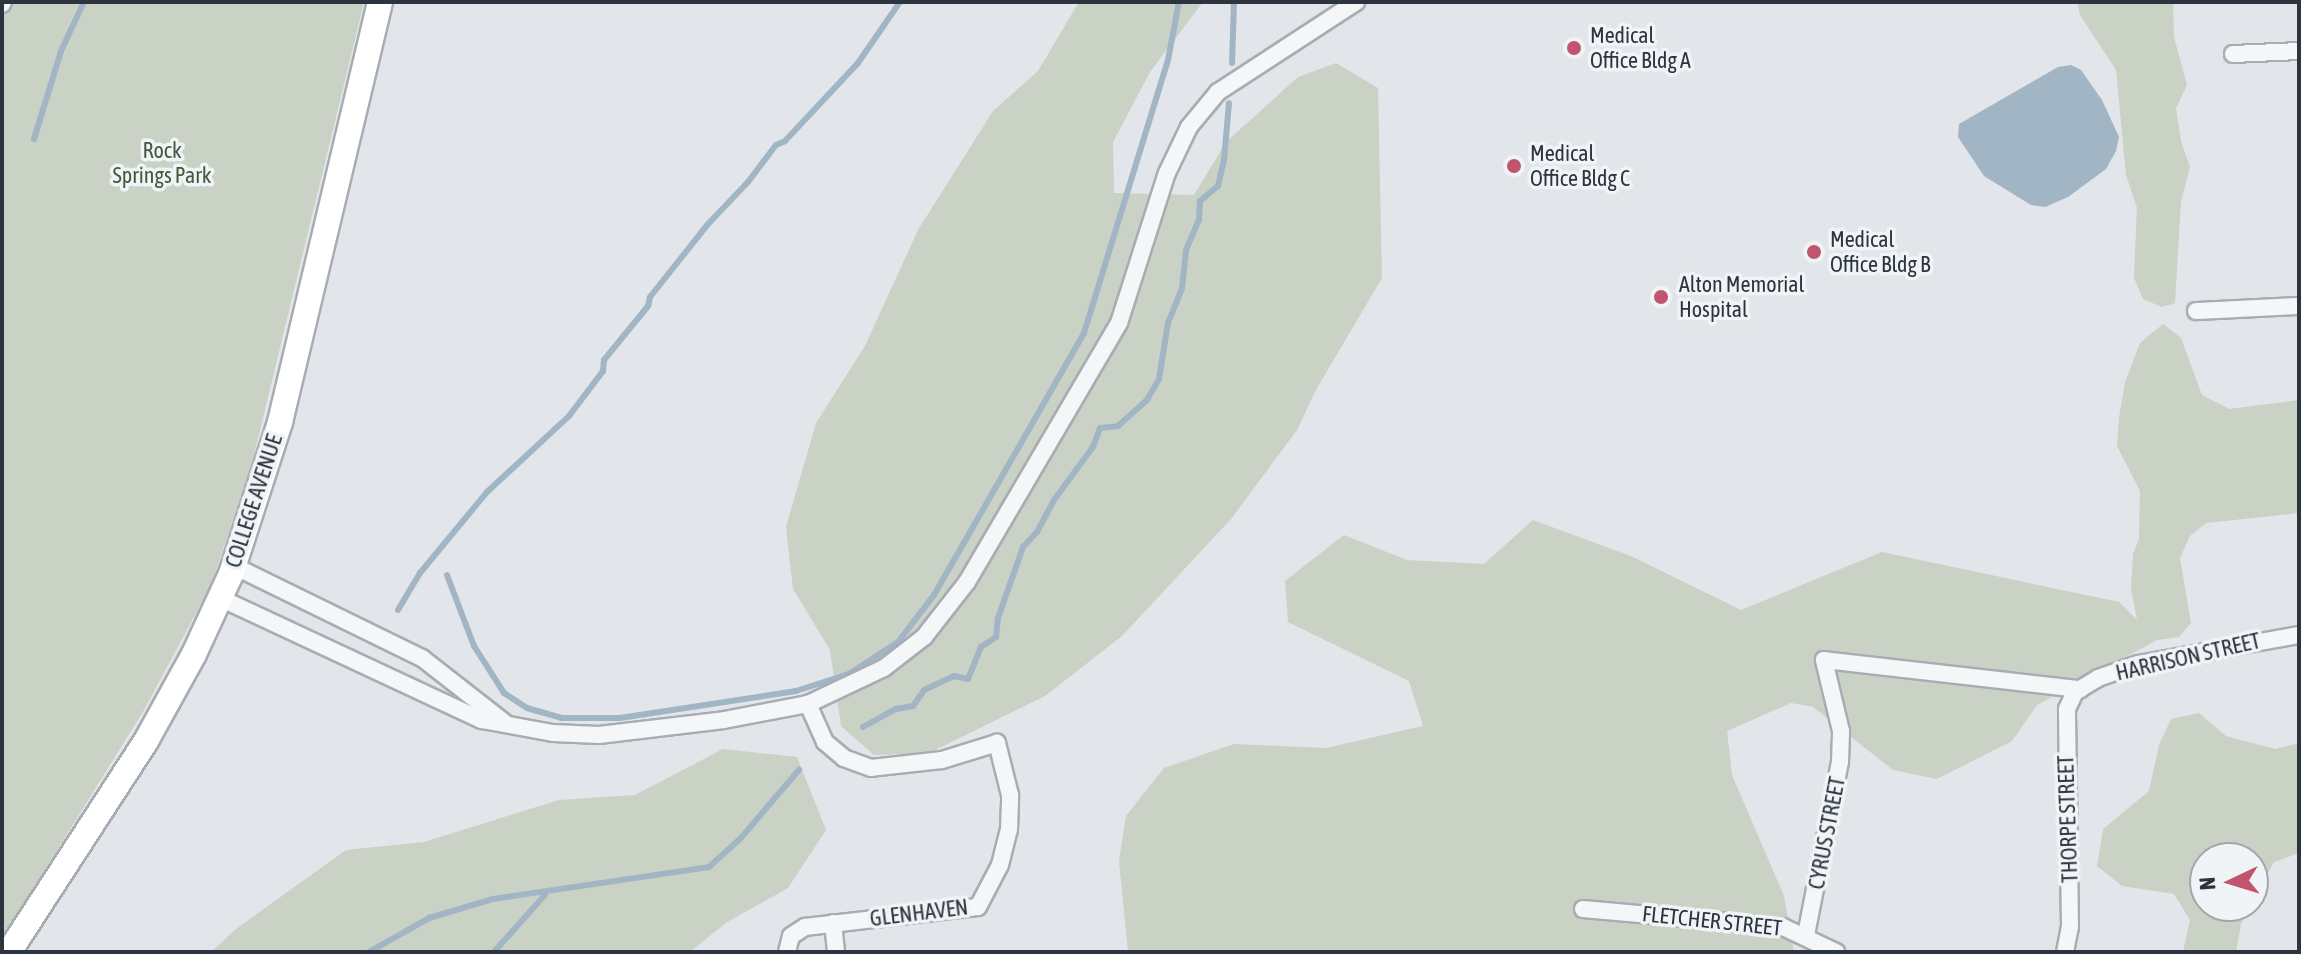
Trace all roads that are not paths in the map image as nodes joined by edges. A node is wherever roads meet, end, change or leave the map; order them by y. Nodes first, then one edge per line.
1 (380, 2) edge
2 (1356, 2) edge
3 (2299, 51) edge
4 (2233, 54) dead end
5 (2299, 306) edge
6 (2196, 311) dead end
7 (234, 566) junction
8 (220, 598) junction
9 (2299, 635) edge
10 (2080, 689) junction
11 (808, 704) junction
12 (504, 722) junction
13 (1583, 909) dead end
14 (833, 923) junction
15 (1806, 935) junction
16 (9, 952) edge
17 (787, 952) edge
18 (836, 952) edge
19 (1836, 952) edge
20 (2065, 952) edge

1 - 7 main road, COLLEGE AVENUE
2 - 11 street
3 - 4 street
5 - 6 street
7 - 8 main road, COLLEGE AVENUE
7 - 12 street
8 - 12 street
8 - 16 main road, COLLEGE AVENUE
9 - 10 street, HARRISON STREET
10 - 15 street, CYRUS STREET
10 - 20 street, THORPE STREET
11 - 12 street
11 - 14 street, GLENHAVEN
13 - 15 street, FLETCHER STREET
14 - 17 street, GLENHAVEN
14 - 18 street
15 - 19 street, FLETCHER STREET

